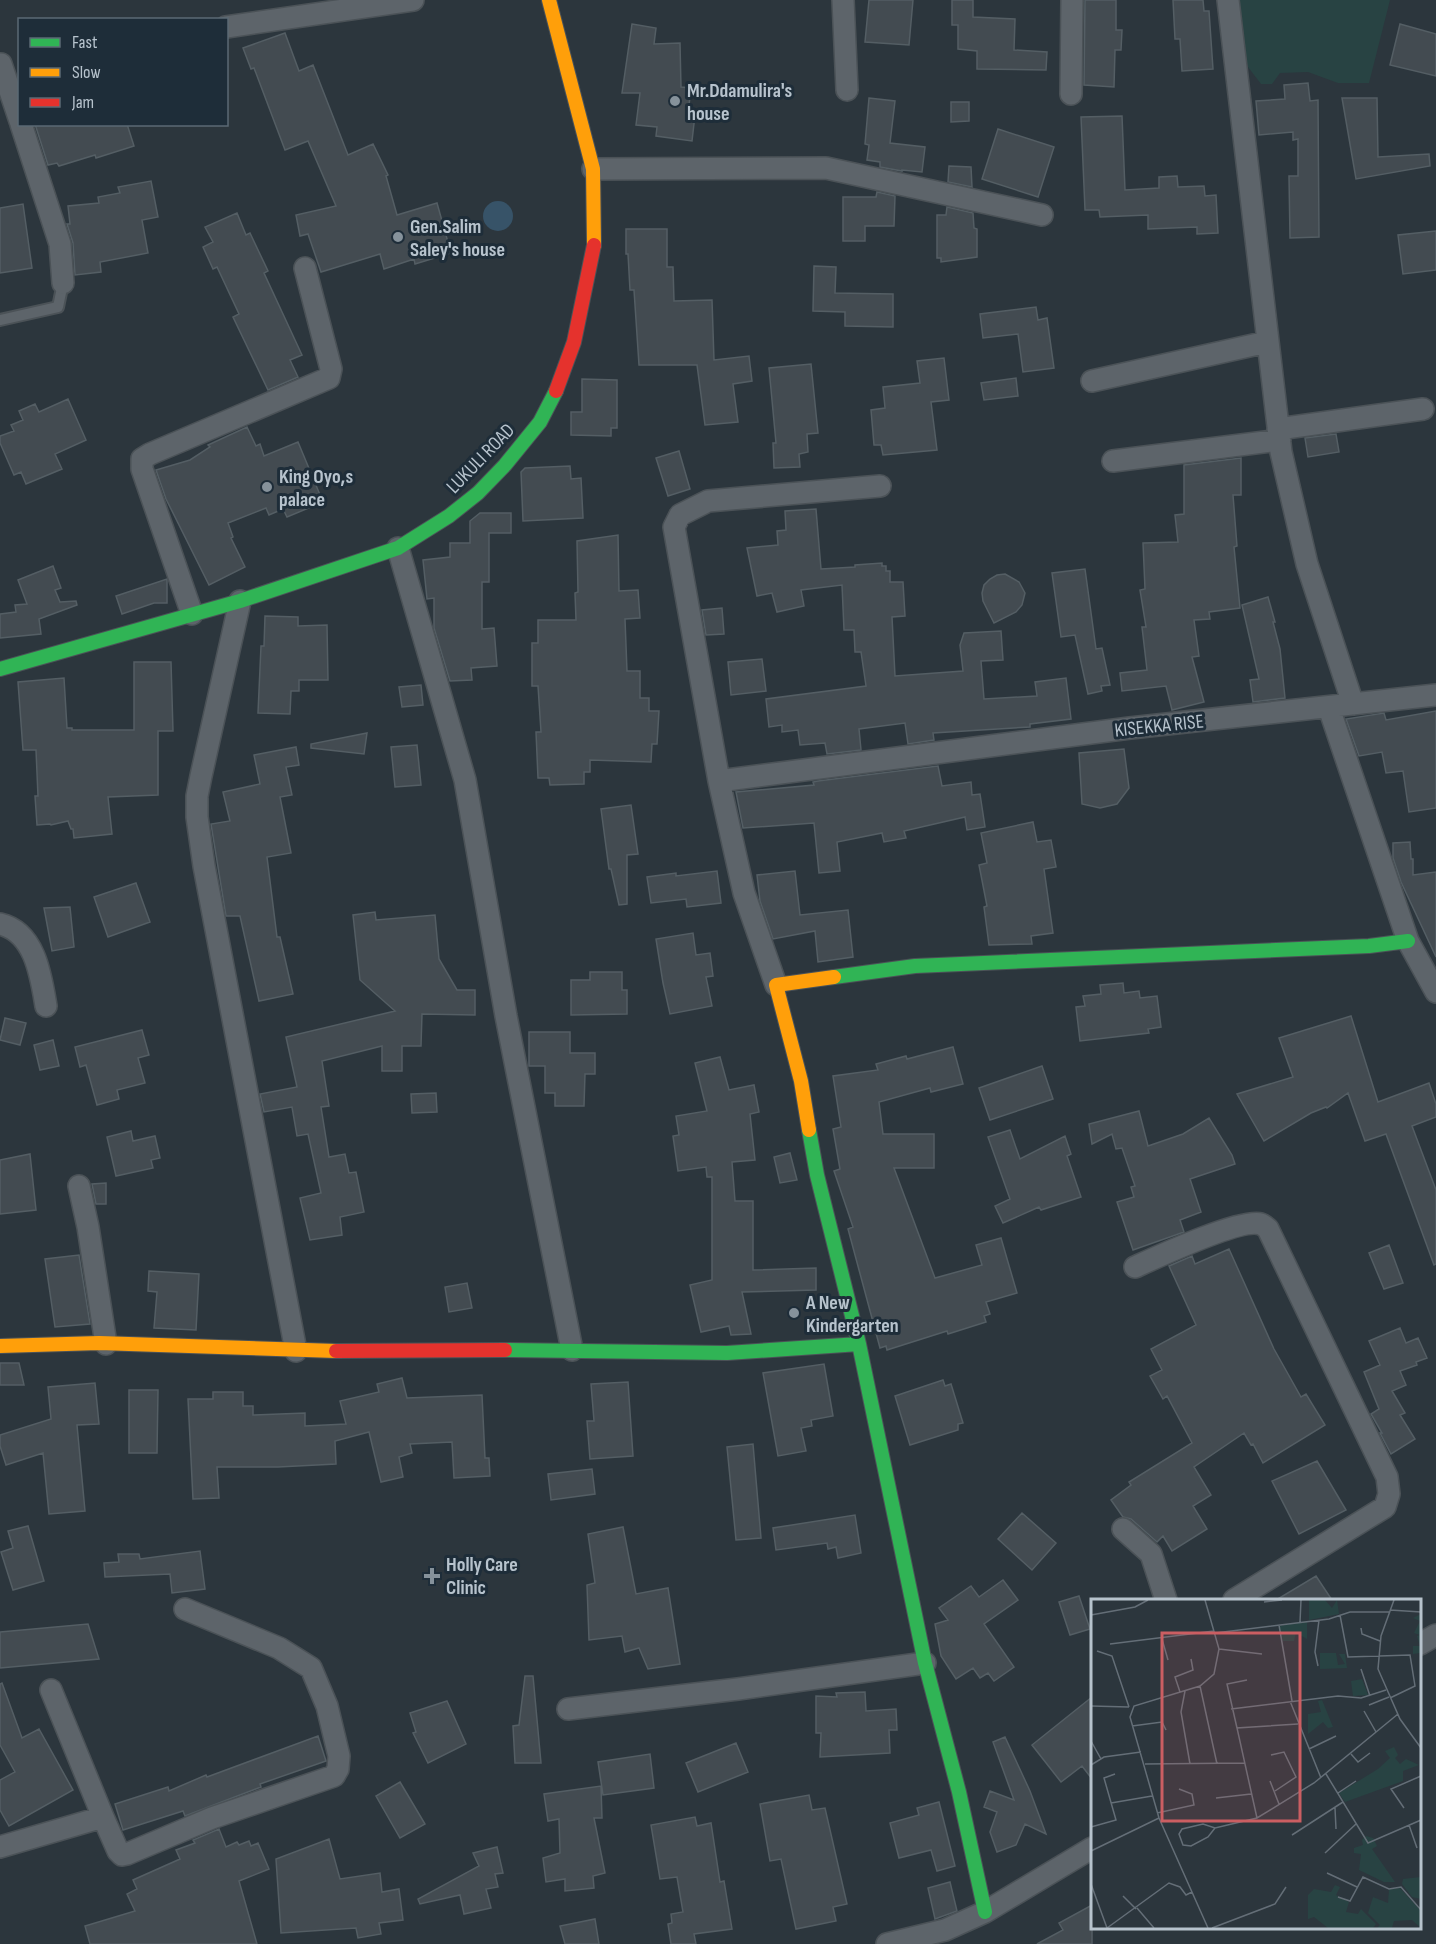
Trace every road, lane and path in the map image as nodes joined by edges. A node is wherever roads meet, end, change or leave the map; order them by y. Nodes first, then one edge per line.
1 (412, 0) edge
2 (843, 0) edge
3 (1072, 0) edge
4 (1228, 0) edge
5 (556, 1) edge
6 (228, 27) edge
7 (7, 63) edge
8 (847, 90) dead end
9 (1071, 94) dead end
10 (18, 114) edge
11 (21, 126) edge
12 (593, 169) junction
13 (1042, 215) dead end
14 (305, 268) dead end
15 (63, 283) joint
16 (0, 320) edge
17 (1267, 342) junction
18 (1092, 381) dead end
19 (1423, 409) dead end
20 (1279, 435) junction
21 (1113, 461) dead end
22 (880, 486) dead end
23 (398, 548) junction
24 (240, 601) junction
25 (192, 614) junction
26 (0, 669) edge
27 (1436, 695) edge
28 (1353, 704) junction
29 (1329, 708) junction
30 (719, 781) junction
31 (0, 924) edge
32 (1408, 941) junction
33 (776, 985) junction
34 (1436, 992) edge
35 (46, 1006) dead end
36 (79, 1186) dead end
37 (1135, 1267) dead end
38 (106, 1344) junction
39 (859, 1344) junction
40 (0, 1346) edge
41 (572, 1350) junction
42 (296, 1351) junction
43 (1123, 1529) dead end
44 (1166, 1599) edge
45 (1236, 1599) edge
46 (184, 1609) dead end
47 (1436, 1635) edge
48 (1421, 1643) edge
49 (925, 1663) junction
50 (51, 1690) dead end
51 (568, 1708) dead end
52 (103, 1817) junction
53 (0, 1847) edge
54 (1091, 1849) edge
55 (985, 1912) junction
56 (887, 1944) edge

1 - 6 street
2 - 8 street
3 - 9 street
4 - 17 street
5 - 12 street, LUKULI ROAD
7 - 10 street
11 - 15 street
12 - 13 street
12 - 23 street, LUKULI ROAD
14 - 25 street
15 - 16 lane
17 - 18 street
17 - 20 street
19 - 20 street
20 - 21 street
20 - 28 street
22 - 30 street
23 - 24 street, LUKULI ROAD
23 - 41 street
24 - 25 street, LUKULI ROAD
24 - 42 street
25 - 26 street, LUKULI ROAD
27 - 28 street, KISEKKA RISE
28 - 29 street, KISEKKA RISE
29 - 30 street, KISEKKA RISE
29 - 32 street
30 - 33 street
31 - 35 street
32 - 33 street
32 - 34 street
33 - 39 street
36 - 38 street
37 - 45 street
38 - 40 street
38 - 42 street
39 - 41 street
39 - 49 street
41 - 42 street
43 - 44 street
46 - 52 street
47 - 48 street
49 - 51 street
49 - 55 street
50 - 52 street
52 - 53 street
54 - 55 street
55 - 56 street

